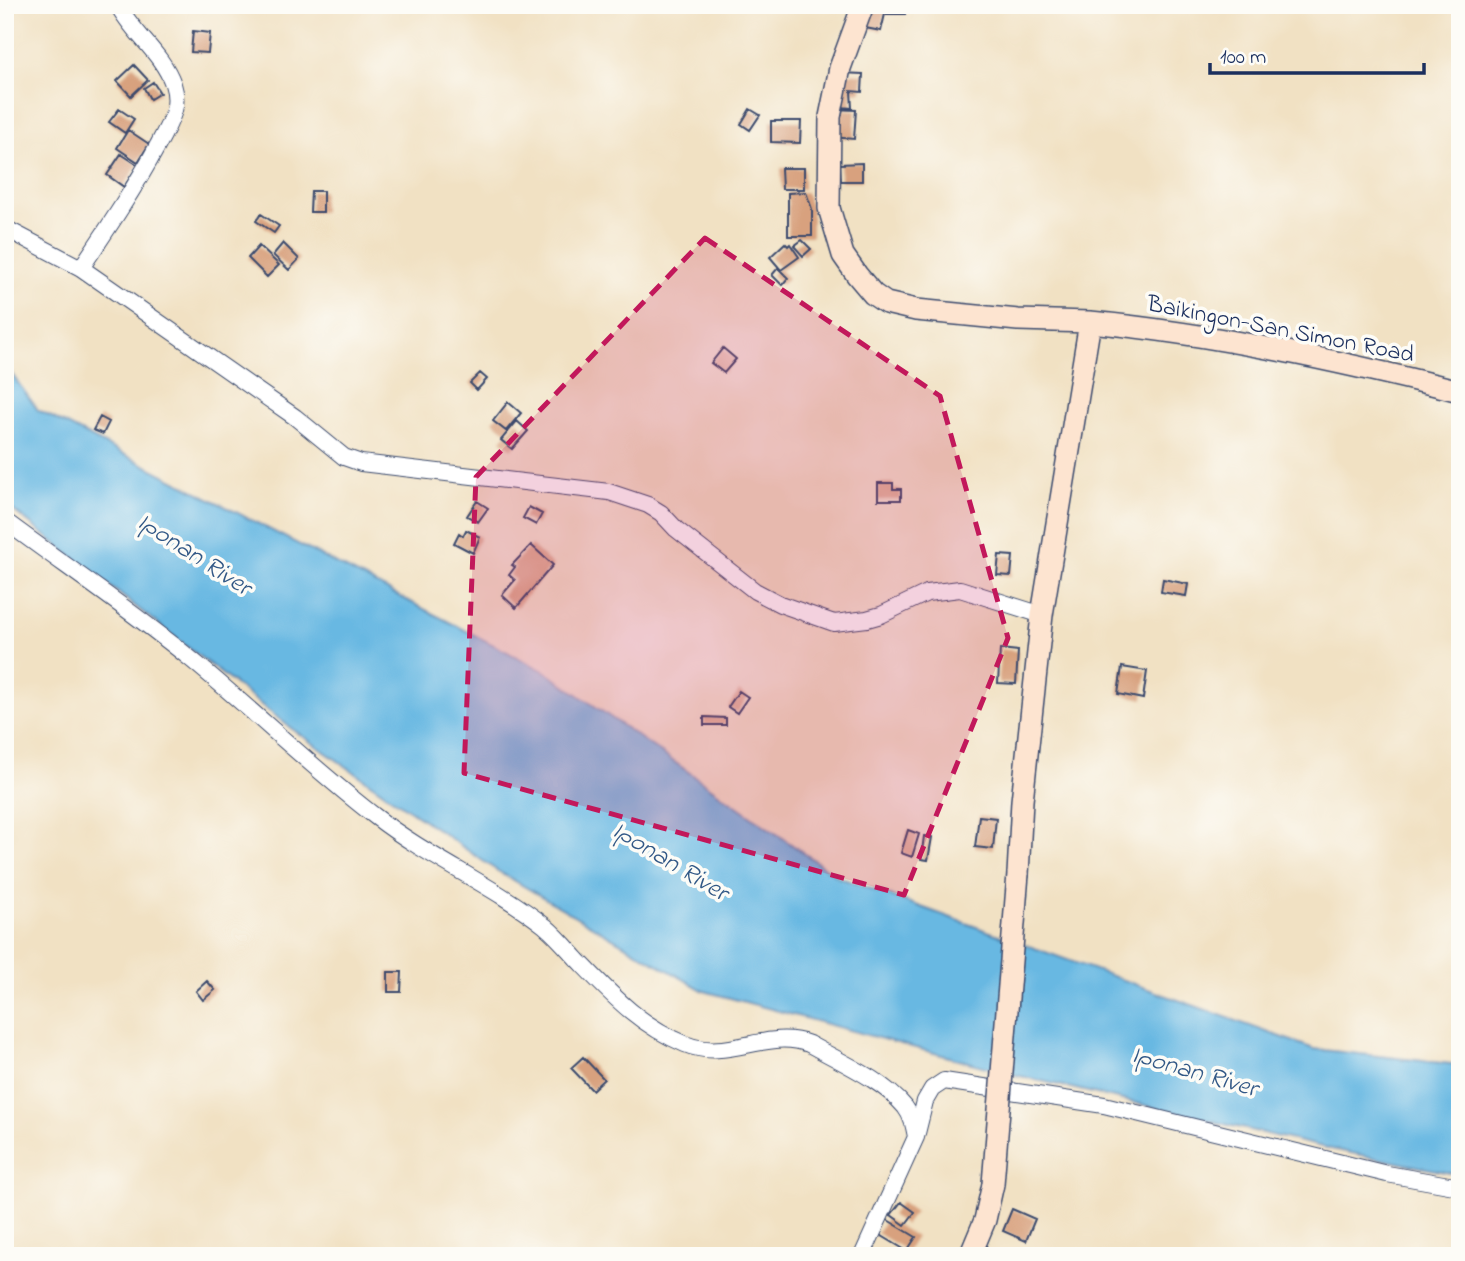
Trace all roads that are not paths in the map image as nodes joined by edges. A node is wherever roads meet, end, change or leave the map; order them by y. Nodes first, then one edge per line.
1 (118, 5) edge
2 (863, 5) edge
3 (5, 228) edge
4 (81, 268) junction
5 (1090, 321) junction
6 (1460, 391) edge
7 (5, 521) edge
8 (1042, 615) junction
9 (916, 1137) junction
10 (1460, 1187) edge
11 (862, 1256) edge
12 (970, 1256) edge

1 - 4 street
2 - 5 street, Baikingon-San Simon Road
3 - 4 street
4 - 8 street
5 - 6 street, Baikingon-San Simon Road
5 - 8 street
7 - 9 street
8 - 12 street, bridge
9 - 10 street
9 - 11 street

